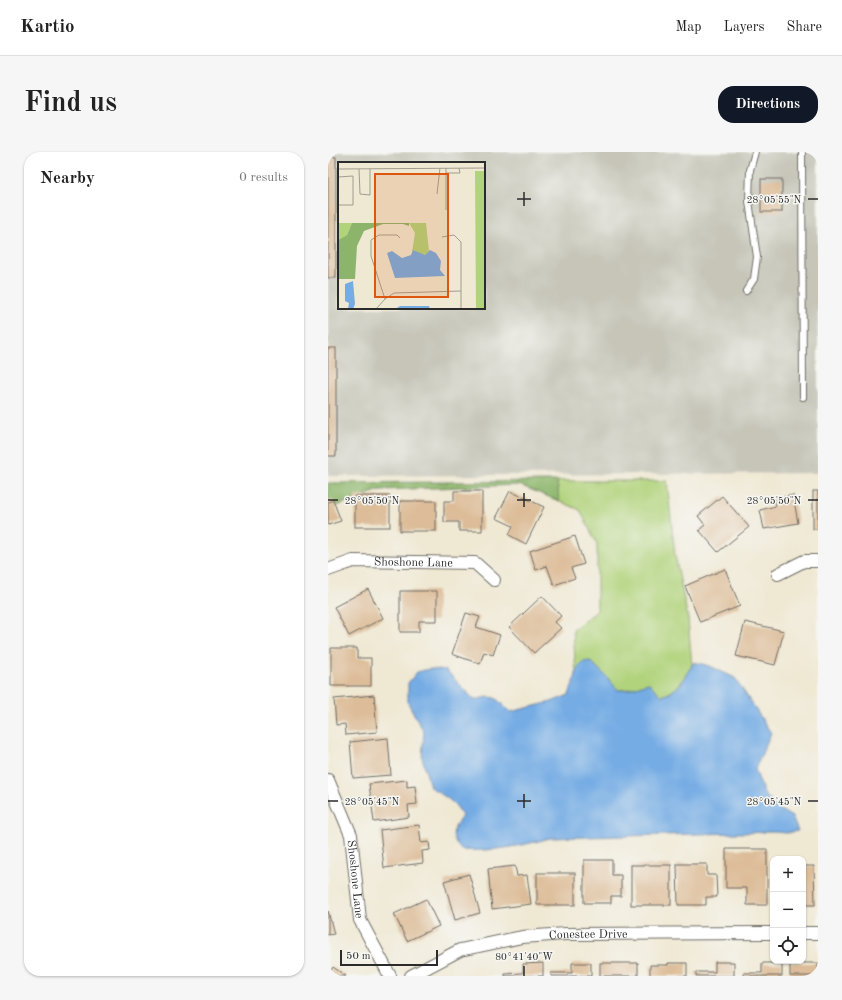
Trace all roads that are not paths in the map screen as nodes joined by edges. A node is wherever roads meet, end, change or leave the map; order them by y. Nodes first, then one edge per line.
1 (755, 152) edge
2 (802, 152) edge
3 (746, 291) dead end
4 (803, 397) dead end
5 (818, 561) edge
6 (328, 570) edge
7 (778, 574) dead end
8 (494, 580) dead end
9 (328, 780) edge
10 (770, 933) edge
11 (806, 933) edge
12 (818, 933) edge
13 (390, 976) edge
14 (411, 976) edge

1 - 3 lane
2 - 4 lane
5 - 7 street
6 - 8 street, Shoshone Lane
9 - 13 street, Shoshone Lane
10 - 14 street, Conestee Drive
11 - 12 street

